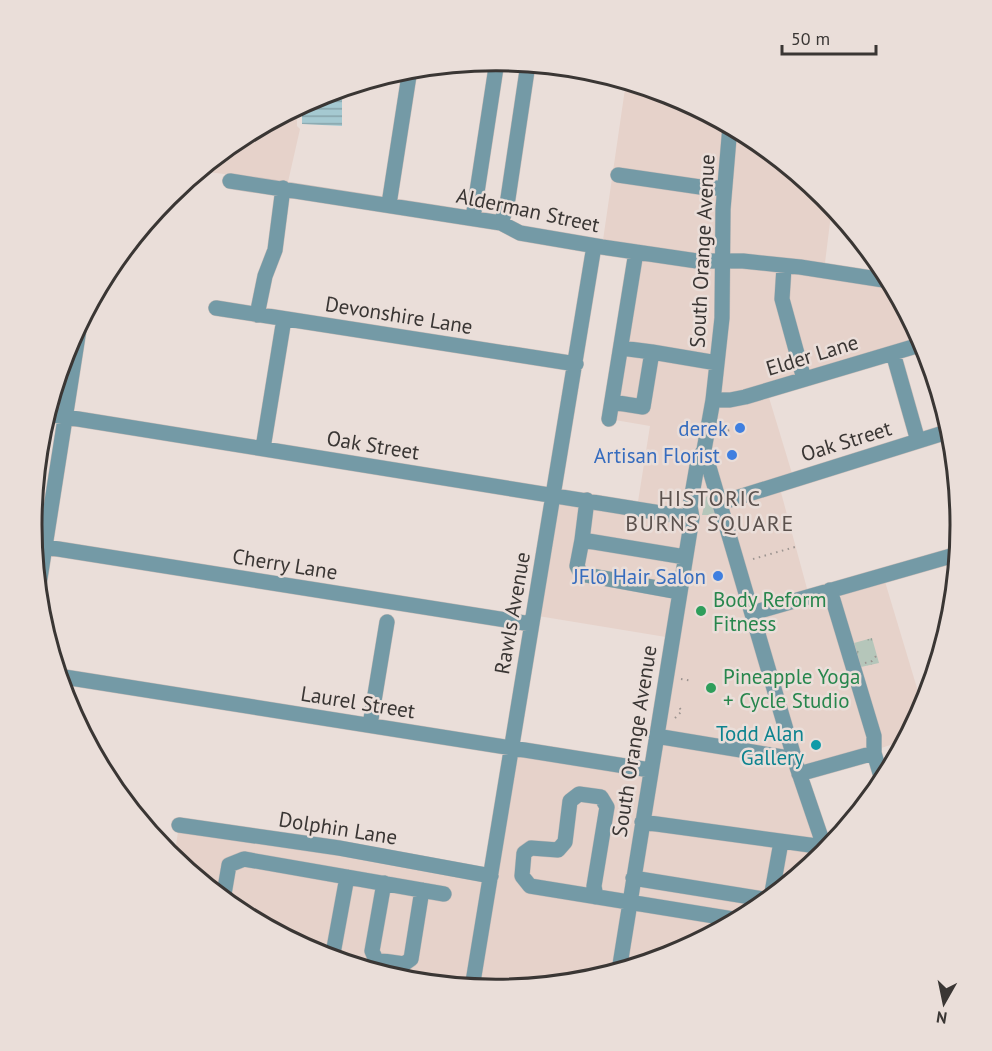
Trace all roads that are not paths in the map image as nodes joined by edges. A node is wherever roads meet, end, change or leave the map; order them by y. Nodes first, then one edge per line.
1 (495, 71) edge
2 (527, 72) edge
3 (408, 80) edge
4 (729, 136) edge
5 (618, 175) dead end
6 (230, 181) dead end
7 (283, 188) junction
8 (724, 188) junction
9 (389, 204) junction
10 (473, 218) junction
11 (501, 223) junction
12 (594, 246) junction
13 (636, 252) junction
14 (722, 261) junction
15 (784, 267) junction
16 (877, 279) edge
17 (216, 308) dead end
18 (257, 315) junction
19 (284, 319) junction
20 (913, 347) edge
21 (621, 348) junction
22 (652, 352) junction
23 (893, 353) junction
24 (75, 357) edge
25 (717, 363) junction
26 (576, 364) junction
27 (804, 379) junction
28 (713, 400) junction
29 (612, 402) junction
30 (55, 415) edge
31 (66, 417) junction
32 (609, 419) dead end
33 (940, 434) edge
34 (918, 441) junction
35 (263, 448) junction
36 (705, 454) junction
37 (555, 495) junction
38 (587, 500) junction
39 (720, 503) junction
40 (692, 518) junction
41 (42, 531) edge
42 (582, 540) junction
43 (43, 547) edge
44 (685, 557) junction
45 (949, 557) edge
46 (830, 590) junction
47 (680, 592) junction
48 (752, 613) junction
49 (387, 622) dead end
50 (531, 624) junction
51 (69, 678) edge
52 (370, 725) junction
53 (656, 736) junction
54 (511, 747) junction
55 (873, 753) junction
56 (795, 759) junction
57 (650, 770) junction
58 (878, 770) edge
59 (799, 774) junction
60 (642, 822) junction
61 (179, 825) dead end
62 (822, 841) edge
63 (781, 842) junction
64 (816, 848) edge
65 (490, 876) junction
66 (347, 877) junction
67 (633, 878) junction
68 (384, 883) junction
69 (773, 886) edge
70 (225, 889) edge
71 (422, 890) junction
72 (444, 894) dead end
73 (596, 897) junction
74 (757, 897) edge
75 (629, 903) junction
76 (725, 918) edge
77 (334, 949) edge
78 (620, 962) edge
79 (473, 979) edge

1 - 10 street
2 - 11 street
3 - 9 street
4 - 8 street, South Orange Avenue
5 - 8 street
6 - 7 street, Alderman Street
7 - 9 street, Alderman Street
7 - 18 street
8 - 14 street, South Orange Avenue
9 - 10 street, Alderman Street
10 - 11 street, Alderman Street
11 - 12 street, Alderman Street
12 - 13 street, Alderman Street
12 - 26 street, Rawls Avenue
13 - 14 street, Alderman Street
13 - 21 street
14 - 15 street, Alderman Street
14 - 25 street, South Orange Avenue
15 - 16 street, Alderman Street
15 - 27 street
17 - 18 street, Devonshire Lane
18 - 19 street, Devonshire Lane
19 - 26 street, Devonshire Lane
19 - 35 street
20 - 23 street, Elder Lane
21 - 22 street
21 - 29 street
22 - 25 street
22 - 29 street
23 - 27 street, Elder Lane
23 - 34 street
24 - 31 street
25 - 28 street, South Orange Avenue
26 - 37 street, Rawls Avenue
27 - 28 street, Elder Lane
28 - 36 street, South Orange Avenue
29 - 32 street
30 - 31 street, Oak Street
31 - 35 street, Oak Street
31 - 41 street
33 - 34 street, Oak Street
34 - 39 street, Oak Street
35 - 37 street, Oak Street
36 - 39 street
36 - 40 street, South Orange Avenue
37 - 38 street, Oak Street
37 - 50 street, Rawls Avenue
38 - 40 street, Oak Street
38 - 42 street
39 - 48 street
40 - 44 street, South Orange Avenue
42 - 44 street
42 - 47 street
43 - 50 street, Cherry Lane
44 - 47 street, South Orange Avenue
45 - 46 street
46 - 48 street
46 - 55 street
47 - 53 street, South Orange Avenue
48 - 56 street
49 - 52 street
50 - 54 street, Rawls Avenue
51 - 52 street, Laurel Street
52 - 54 street, Laurel Street
53 - 56 street
53 - 57 street, South Orange Avenue
54 - 57 street, Laurel Street
54 - 65 street, Rawls Avenue
55 - 58 street
55 - 59 street
56 - 59 street
57 - 60 street, South Orange Avenue
59 - 62 street
60 - 63 street
60 - 67 street, South Orange Avenue
61 - 65 street, Dolphin Lane
63 - 64 street
63 - 69 street
65 - 79 street, Rawls Avenue
66 - 68 street
66 - 70 street
66 - 77 street
67 - 74 street
67 - 75 street, South Orange Avenue
68 - 71 street
68 - 71 street
71 - 72 street
73 - 73 street
73 - 75 street
75 - 76 street
75 - 78 street, South Orange Avenue

